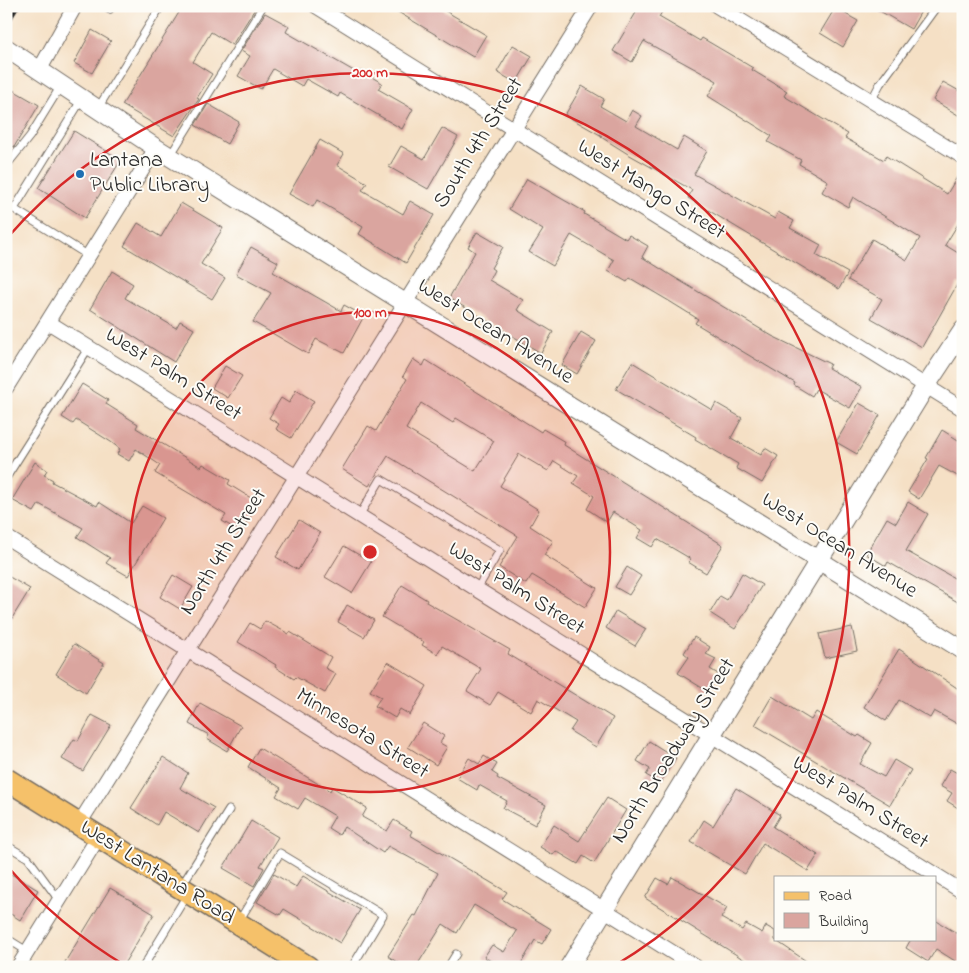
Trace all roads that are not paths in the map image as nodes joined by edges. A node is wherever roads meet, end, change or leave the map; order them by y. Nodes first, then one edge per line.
1 (75, 6) edge
2 (104, 6) edge
3 (112, 6) edge
4 (160, 6) edge
5 (263, 6) edge
6 (316, 6) edge
7 (591, 6) edge
8 (717, 6) edge
9 (937, 6) edge
10 (736, 11) edge
11 (6, 48) edge
12 (40, 69) junction
13 (62, 84) junction
14 (871, 100) junction
15 (90, 103) junction
16 (513, 129) junction
17 (163, 152) junction
18 (963, 156) edge
19 (6, 166) edge
20 (89, 256) junction
21 (404, 303) junction
22 (48, 322) junction
23 (963, 330) edge
24 (89, 347) junction
25 (926, 386) junction
26 (6, 388) edge
27 (963, 409) edge
28 (296, 477) junction
29 (6, 478) edge
30 (359, 516) junction
31 (6, 537) edge
32 (818, 560) junction
33 (477, 589) junction
34 (188, 650) junction
35 (963, 650) edge
36 (711, 735) junction
37 (6, 778) edge
38 (229, 810) dead end
39 (79, 824) junction
40 (99, 836) junction
41 (6, 845) edge
42 (184, 890) junction
43 (963, 892) edge
44 (60, 900) junction
45 (603, 909) junction
46 (238, 923) junction
47 (6, 938) edge
48 (27, 951) junction
49 (456, 954) dead end
50 (18, 967) edge
51 (143, 967) edge
52 (308, 967) edge
53 (352, 967) edge
54 (448, 967) edge
55 (569, 967) edge
56 (696, 967) edge

1 - 12 street
2 - 3 lane
4 - 15 lane
5 - 17 lane
6 - 16 street, West Mango Street
7 - 16 street, South 4th Street
8 - 10 street
9 - 14 lane
10 - 14 street
11 - 12 street, West Ocean Avenue
12 - 13 street, West Ocean Avenue
13 - 15 street, West Ocean Avenue
13 - 19 lane
14 - 18 street
15 - 17 street, West Ocean Avenue
15 - 20 lane
16 - 21 street, South 4th Street
16 - 25 street, West Mango Street
17 - 20 street
17 - 21 street, West Ocean Avenue
20 - 22 street
21 - 28 street, North 4th Street
21 - 32 street, West Ocean Avenue
22 - 24 street, West Palm Street
22 - 26 street
23 - 25 street, North Broadway Street
24 - 28 street, West Palm Street
24 - 29 lane
25 - 27 street, West Mango Street
25 - 32 street, North Broadway Street
28 - 30 street, West Palm Street
28 - 34 street, North 4th Street
30 - 33 street, West Palm Street
30 - 33 lane
31 - 34 street, Minnesota Street
32 - 35 street, West Ocean Avenue
32 - 36 street, North Broadway Street
33 - 36 street, West Palm Street
34 - 39 street, North 4th Street
34 - 45 street, Minnesota Street
36 - 43 street, West Palm Street
36 - 45 street, North Broadway Street
37 - 39 main road, West Lantana Road
38 - 42 lane
39 - 40 main road, West Lantana Road
40 - 42 main road, West Lantana Road
40 - 44 street
41 - 44 lane
42 - 46 main road, West Lantana Road
42 - 51 lane
44 - 48 street
45 - 55 street, North Broadway Street
45 - 56 street, Minnesota Street
46 - 52 main road, West Lantana Road
46 - 53 lane
47 - 48 lane
48 - 50 street
49 - 54 lane

